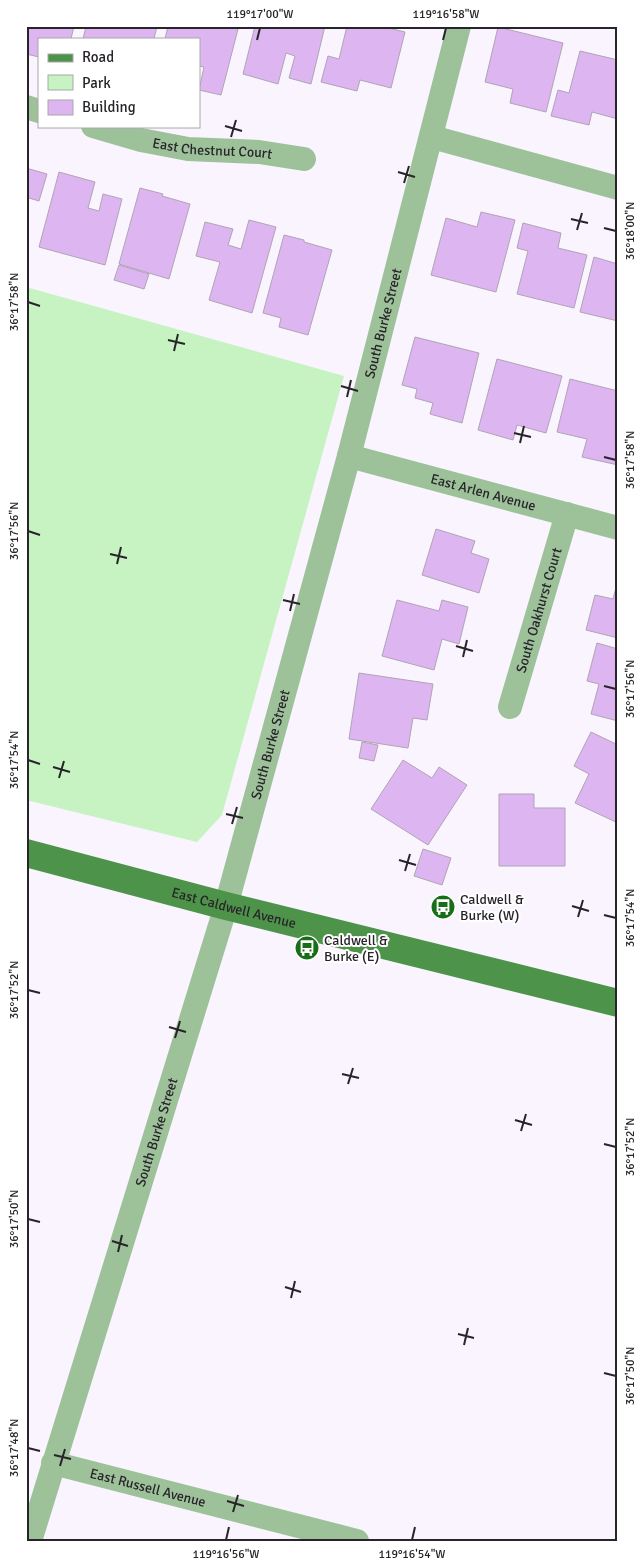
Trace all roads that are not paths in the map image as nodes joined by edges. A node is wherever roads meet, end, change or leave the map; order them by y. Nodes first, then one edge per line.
1 (460, 26) edge
2 (26, 107) edge
3 (38, 111) edge
4 (100, 128) edge
5 (432, 137) junction
6 (304, 159) dead end
7 (618, 188) edge
8 (349, 456) junction
9 (567, 514) junction
10 (618, 528) edge
11 (510, 706) dead end
12 (26, 853) edge
13 (226, 906) junction
14 (618, 1003) edge
15 (53, 1463) junction
16 (30, 1541) edge
17 (357, 1541) edge

1 - 5 street, South Burke Street
2 - 3 street
4 - 6 street, East Chestnut Court
5 - 7 street
5 - 8 street, South Burke Street
8 - 9 street, East Arlen Avenue
8 - 13 street, South Burke Street
9 - 10 street, East Arlen Avenue
9 - 11 street, South Oakhurst Court
12 - 13 main road, East Caldwell Avenue
13 - 14 main road, East Caldwell Avenue
13 - 15 street, South Burke Street
15 - 16 street, South Burke Street
15 - 17 street, East Russell Avenue

